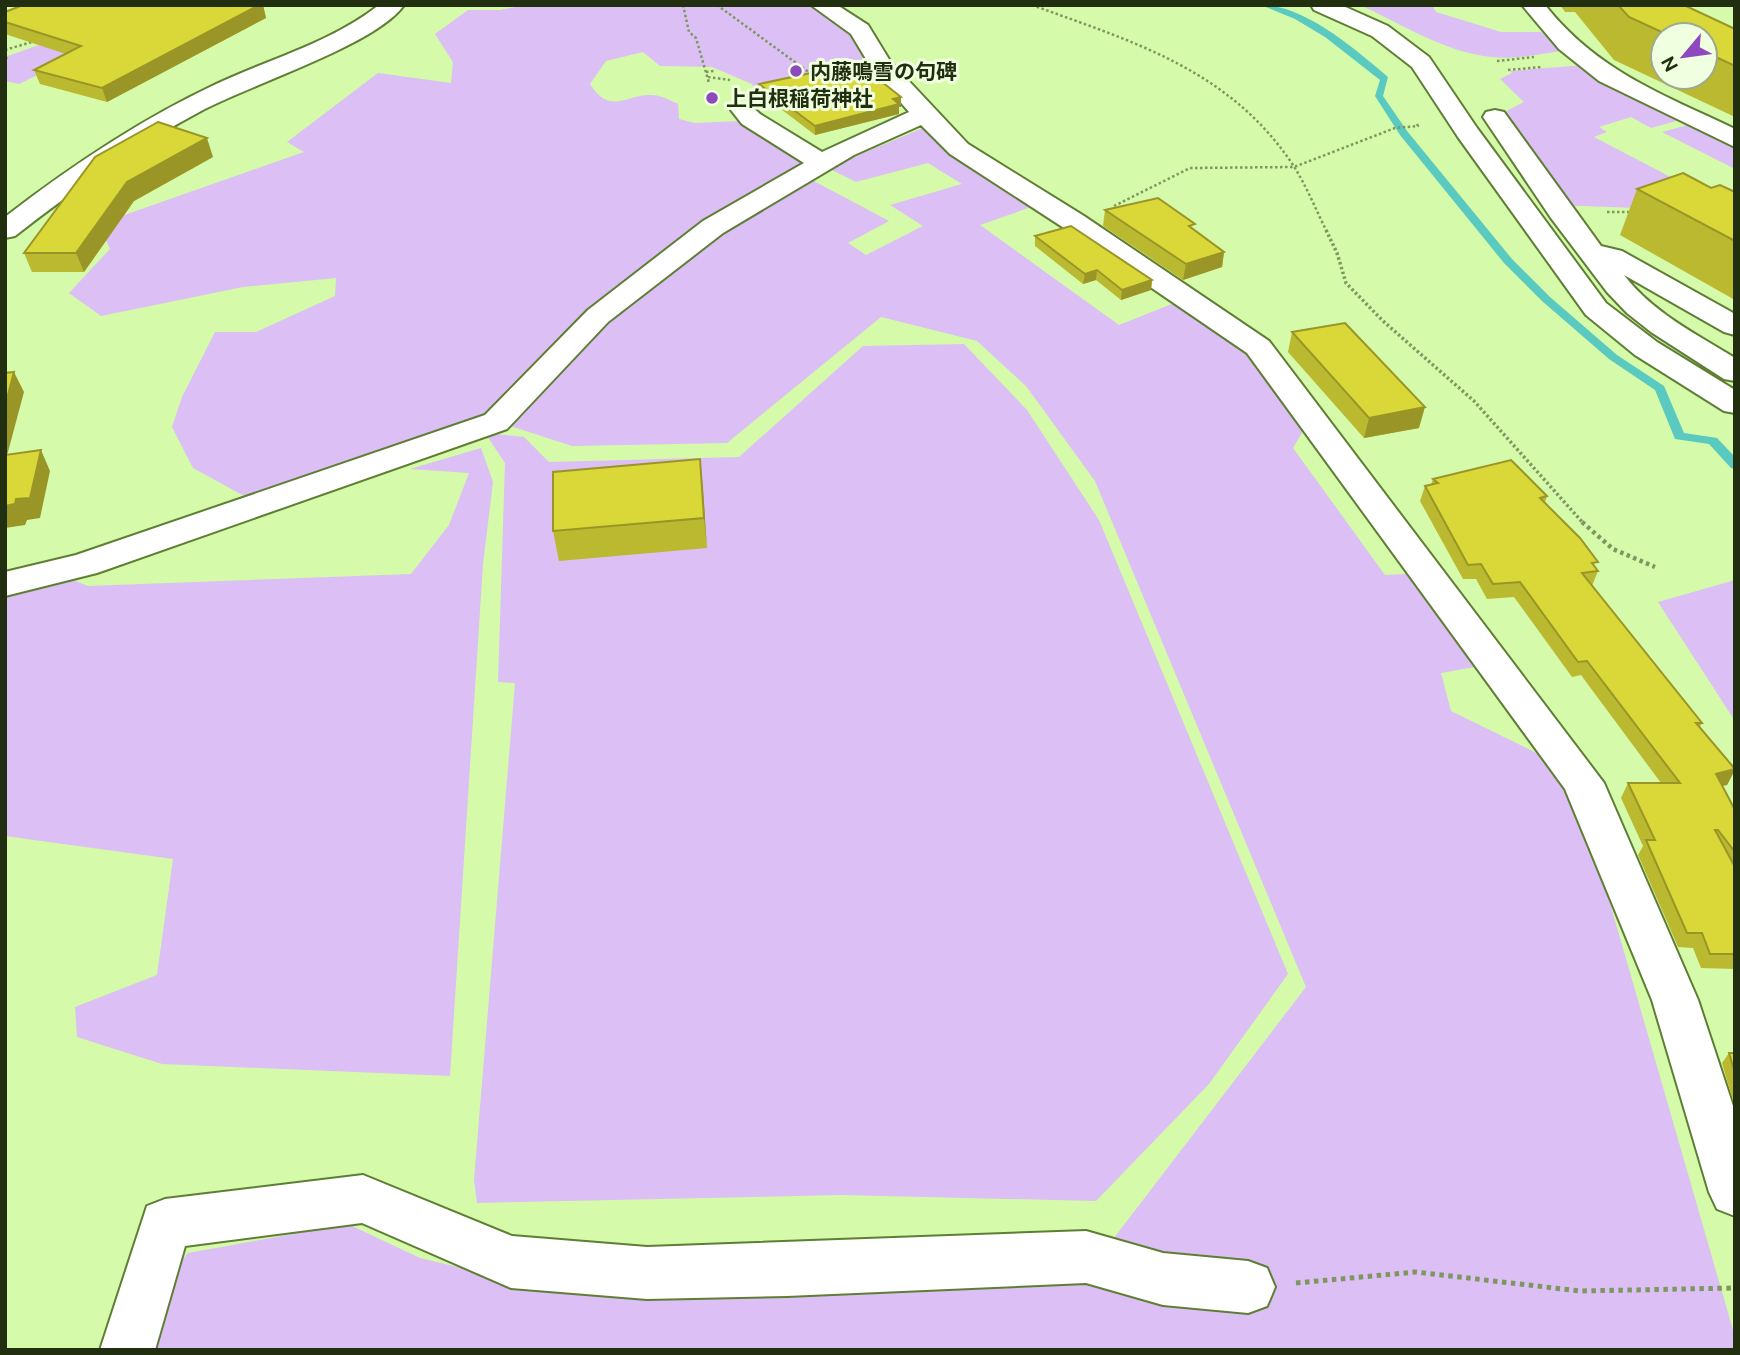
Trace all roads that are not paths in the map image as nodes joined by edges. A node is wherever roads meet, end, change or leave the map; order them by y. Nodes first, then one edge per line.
1 (393, 5) edge
2 (822, 5) edge
3 (1322, 5) edge
4 (1360, 5) edge
5 (1533, 5) edge
6 (1423, 37) dead end
7 (743, 110) dead end
8 (924, 114) junction
9 (1495, 117) dead end
10 (1735, 139) edge
11 (823, 164) junction
12 (5, 230) edge
13 (1591, 253) junction
14 (1735, 326) edge
15 (1735, 372) edge
16 (1735, 404) edge
17 (5, 584) edge
18 (1735, 1192) edge
19 (1248, 1287) road end
20 (127, 1350) edge

1 - 12 street
2 - 8 street
3 - 16 street
4 - 6 street
5 - 10 street
7 - 11 street
8 - 11 street
8 - 18 street
9 - 13 street
11 - 17 street
13 - 14 street
13 - 15 street
19 - 20 street

